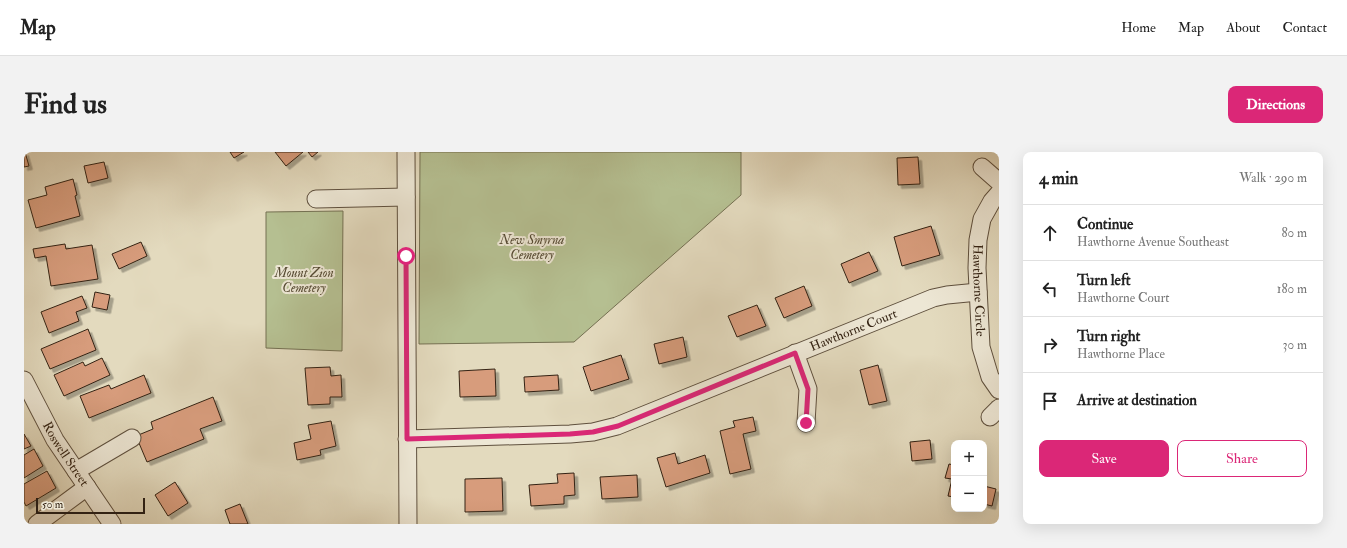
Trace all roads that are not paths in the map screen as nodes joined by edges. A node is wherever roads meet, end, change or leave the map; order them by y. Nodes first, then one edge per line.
1 (406, 152) edge
2 (982, 167) dead end
3 (999, 182) edge
4 (999, 193) edge
5 (406, 197) junction
6 (316, 199) dead end
7 (978, 292) junction
8 (795, 353) junction
9 (24, 380) edge
10 (999, 390) edge
11 (806, 423) dead end
12 (132, 438) dead end
13 (407, 439) junction
14 (76, 471) junction
15 (87, 487) junction
16 (37, 524) edge
17 (112, 524) edge
18 (408, 524) edge

1 - 5 street
2 - 3 street
4 - 7 street, Hawthorne Circle
5 - 6 street
5 - 13 street
7 - 8 street, Hawthorne Court
7 - 10 street, Hawthorne Circle
8 - 11 street
8 - 13 street, Hawthorne Court
9 - 14 street, Roswell Street
12 - 14 street
13 - 18 street
14 - 15 street, Roswell Street
15 - 16 street
15 - 17 street, Roswell Street

